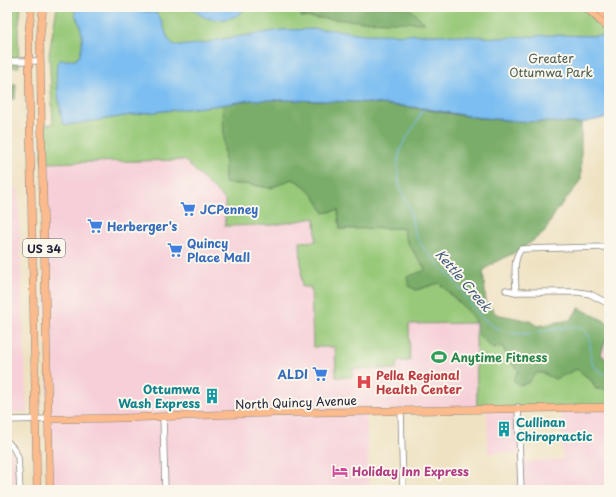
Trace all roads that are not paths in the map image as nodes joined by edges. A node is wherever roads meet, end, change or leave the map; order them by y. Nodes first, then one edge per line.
1 (32, 7) edge
2 (43, 7) edge
3 (586, 7) edge
4 (597, 7) edge
5 (609, 19) edge
6 (609, 29) edge
7 (7, 61) edge
8 (29, 61) junction
9 (40, 61) junction
10 (609, 246) edge
11 (506, 290) dead end
12 (516, 292) junction
13 (609, 304) edge
14 (609, 401) edge
15 (518, 407) junction
16 (599, 407) junction
17 (609, 407) edge
18 (401, 410) junction
19 (163, 417) junction
20 (36, 419) junction
21 (48, 419) junction
22 (7, 420) edge
23 (7, 441) edge
24 (20, 490) edge
25 (37, 490) edge
26 (50, 490) edge
27 (165, 490) edge
28 (403, 490) edge
29 (521, 490) edge

1 - 8 main road, US 34
2 - 9 main road, US 34
3 - 6 main road
4 - 5 main road
7 - 8 street
8 - 9 street
8 - 20 main road, US 34
9 - 21 main road, US 34
10 - 12 street
11 - 12 street
12 - 13 street
14 - 16 main road
15 - 16 main road, North Quincy Avenue
15 - 18 main road, North Quincy Avenue
15 - 29 street
16 - 17 main road, North Quincy Avenue
18 - 19 main road, North Quincy Avenue
18 - 28 street
19 - 21 main road, North Quincy Avenue
19 - 27 street
20 - 21 street, North Quincy Avenue
20 - 22 street, North Quincy Avenue
20 - 25 main road, US 34
21 - 26 main road, US 34
23 - 24 street

